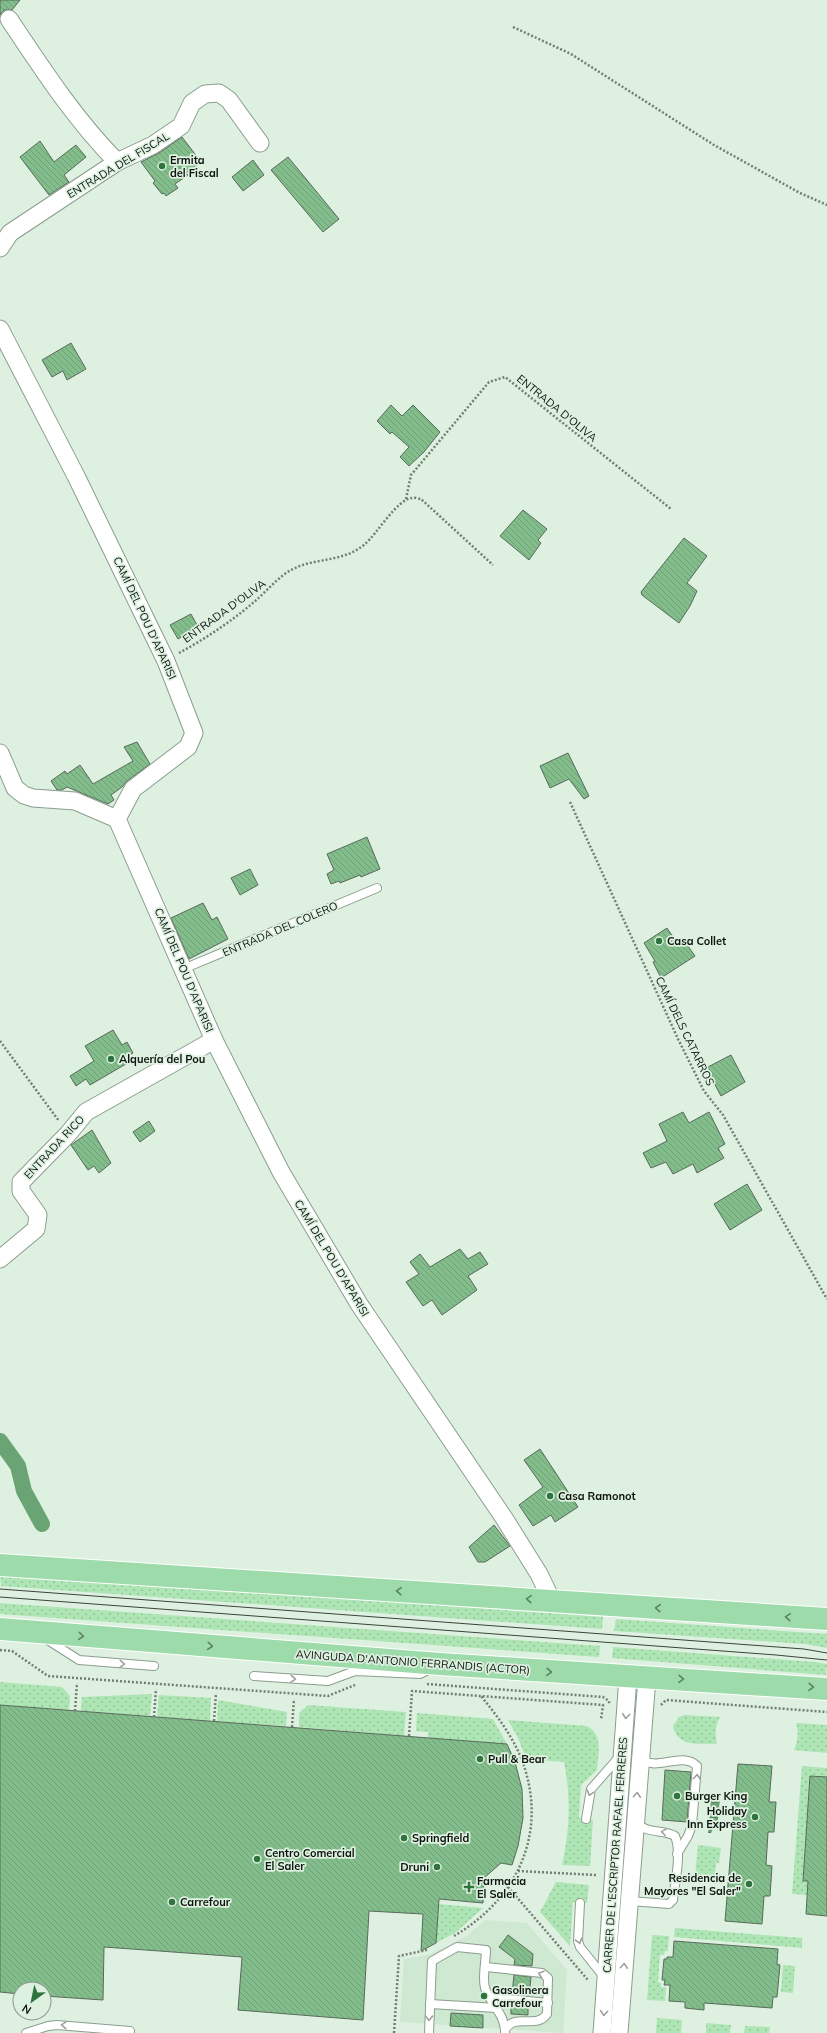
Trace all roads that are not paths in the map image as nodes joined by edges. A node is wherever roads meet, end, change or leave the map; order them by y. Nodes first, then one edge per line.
1 (9, 19) dead end
2 (260, 143) dead end
3 (118, 162) junction
4 (0, 248) edge
5 (0, 329) edge
6 (0, 753) edge
7 (117, 819) junction
8 (377, 888) dead end
9 (183, 969) junction
10 (214, 1040) junction
11 (0, 1259) edge
12 (0, 1564) edge
13 (552, 1601) junction
14 (827, 1619) edge
15 (0, 1629) edge
16 (36, 1632) junction
17 (440, 1664) junction
18 (154, 1666) dead end
19 (254, 1676) dead end
20 (637, 1677) junction
21 (827, 1688) edge
22 (622, 1752) junction
23 (640, 1754) junction
24 (586, 1819) dead end
25 (635, 1820) junction
26 (677, 1854) junction
27 (629, 1901) junction
28 (580, 1903) dead end
29 (486, 1967) junction
30 (606, 1983) junction
31 (489, 1998) junction
32 (548, 2003) junction
33 (430, 2004) junction
34 (497, 2008) junction
35 (130, 2031) dead end
36 (505, 2032) edge
37 (26, 2033) edge
38 (429, 2033) edge
39 (602, 2033) edge
40 (619, 2033) edge

1 - 3 street
2 - 3 street, ENTRADA DEL FISCAL
3 - 4 street, ENTRADA DEL FISCAL
5 - 7 street, CAMÍ DEL POU D'APARISI
6 - 7 street
7 - 9 street, CAMÍ DEL POU D'APARISI
8 - 9 lane, ENTRADA DEL COLERO
9 - 10 street, CAMÍ DEL POU D'APARISI
10 - 11 street, ENTRADA RICO
10 - 13 street, CAMÍ DEL POU D'APARISI
13 -> 12 main road
14 -> 13 main road
15 - 16 main road, AVINGUDA D'ANTONIO FERRANDIS (ACTOR)
16 -> 17 main road, AVINGUDA D'ANTONIO FERRANDIS (ACTOR)
16 -> 18 lane
19 -> 17 lane
17 -> 20 main road, AVINGUDA D'ANTONIO FERRANDIS (ACTOR)
20 -> 21 main road, AVINGUDA D'ANTONIO FERRANDIS (ACTOR)
20 -> 22 street, CARRER DE L'ESCRIPTOR RAFAEL FERRERES
20 - 23 street, CARRER DE L'ESCRIPTOR RAFAEL FERRERES
22 -> 24 lane
22 - 30 street, CARRER DE L'ESCRIPTOR RAFAEL FERRERES
25 -> 23 street, CARRER DE L'ESCRIPTOR RAFAEL FERRERES
26 -> 23 lane
26 -> 25 lane
25 - 27 street, CARRER DE L'ESCRIPTOR RAFAEL FERRERES
26 - 27 lane
40 -> 27 street, CARRER DE L'ESCRIPTOR RAFAEL FERRERES
28 -> 30 lane
29 - 31 lane
32 -> 29 lane
29 - 33 lane
30 -> 39 street, CARRER DE L'ESCRIPTOR RAFAEL FERRERES
31 - 32 lane
31 - 34 lane
32 - 36 lane
33 - 34 lane
33 -> 38 lane
34 - 36 lane
35 -> 37 lane

